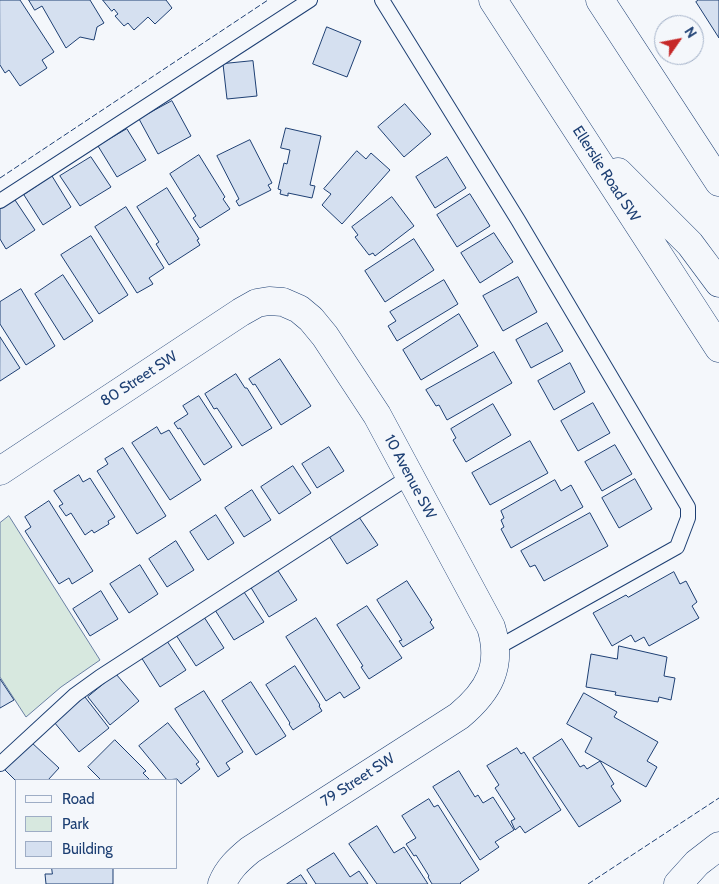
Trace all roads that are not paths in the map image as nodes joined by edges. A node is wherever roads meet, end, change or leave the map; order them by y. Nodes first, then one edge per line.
1 (310, 0) edge
2 (382, 0) edge
3 (493, 0) edge
4 (600, 0) edge
5 (578, 132) junction
6 (719, 182) edge
7 (0, 201) edge
8 (719, 283) edge
9 (283, 302) joint
10 (719, 348) edge
11 (0, 471) edge
12 (409, 477) junction
13 (494, 662) junction
14 (0, 764) edge
15 (719, 846) edge
16 (222, 884) edge
17 (678, 884) edge

1 - 7 lane
2 - 13 lane
3 - 5 street, Ellerslie Road SW
4 - 6 street
5 - 8 street
5 - 10 street, Ellerslie Road SW
9 - 11 street, 80 Street SW
9 - 12 street, 10 Avenue SW
12 - 13 street, 10 Avenue SW
12 - 14 lane
13 - 16 street, 79 Street SW
15 - 17 street

